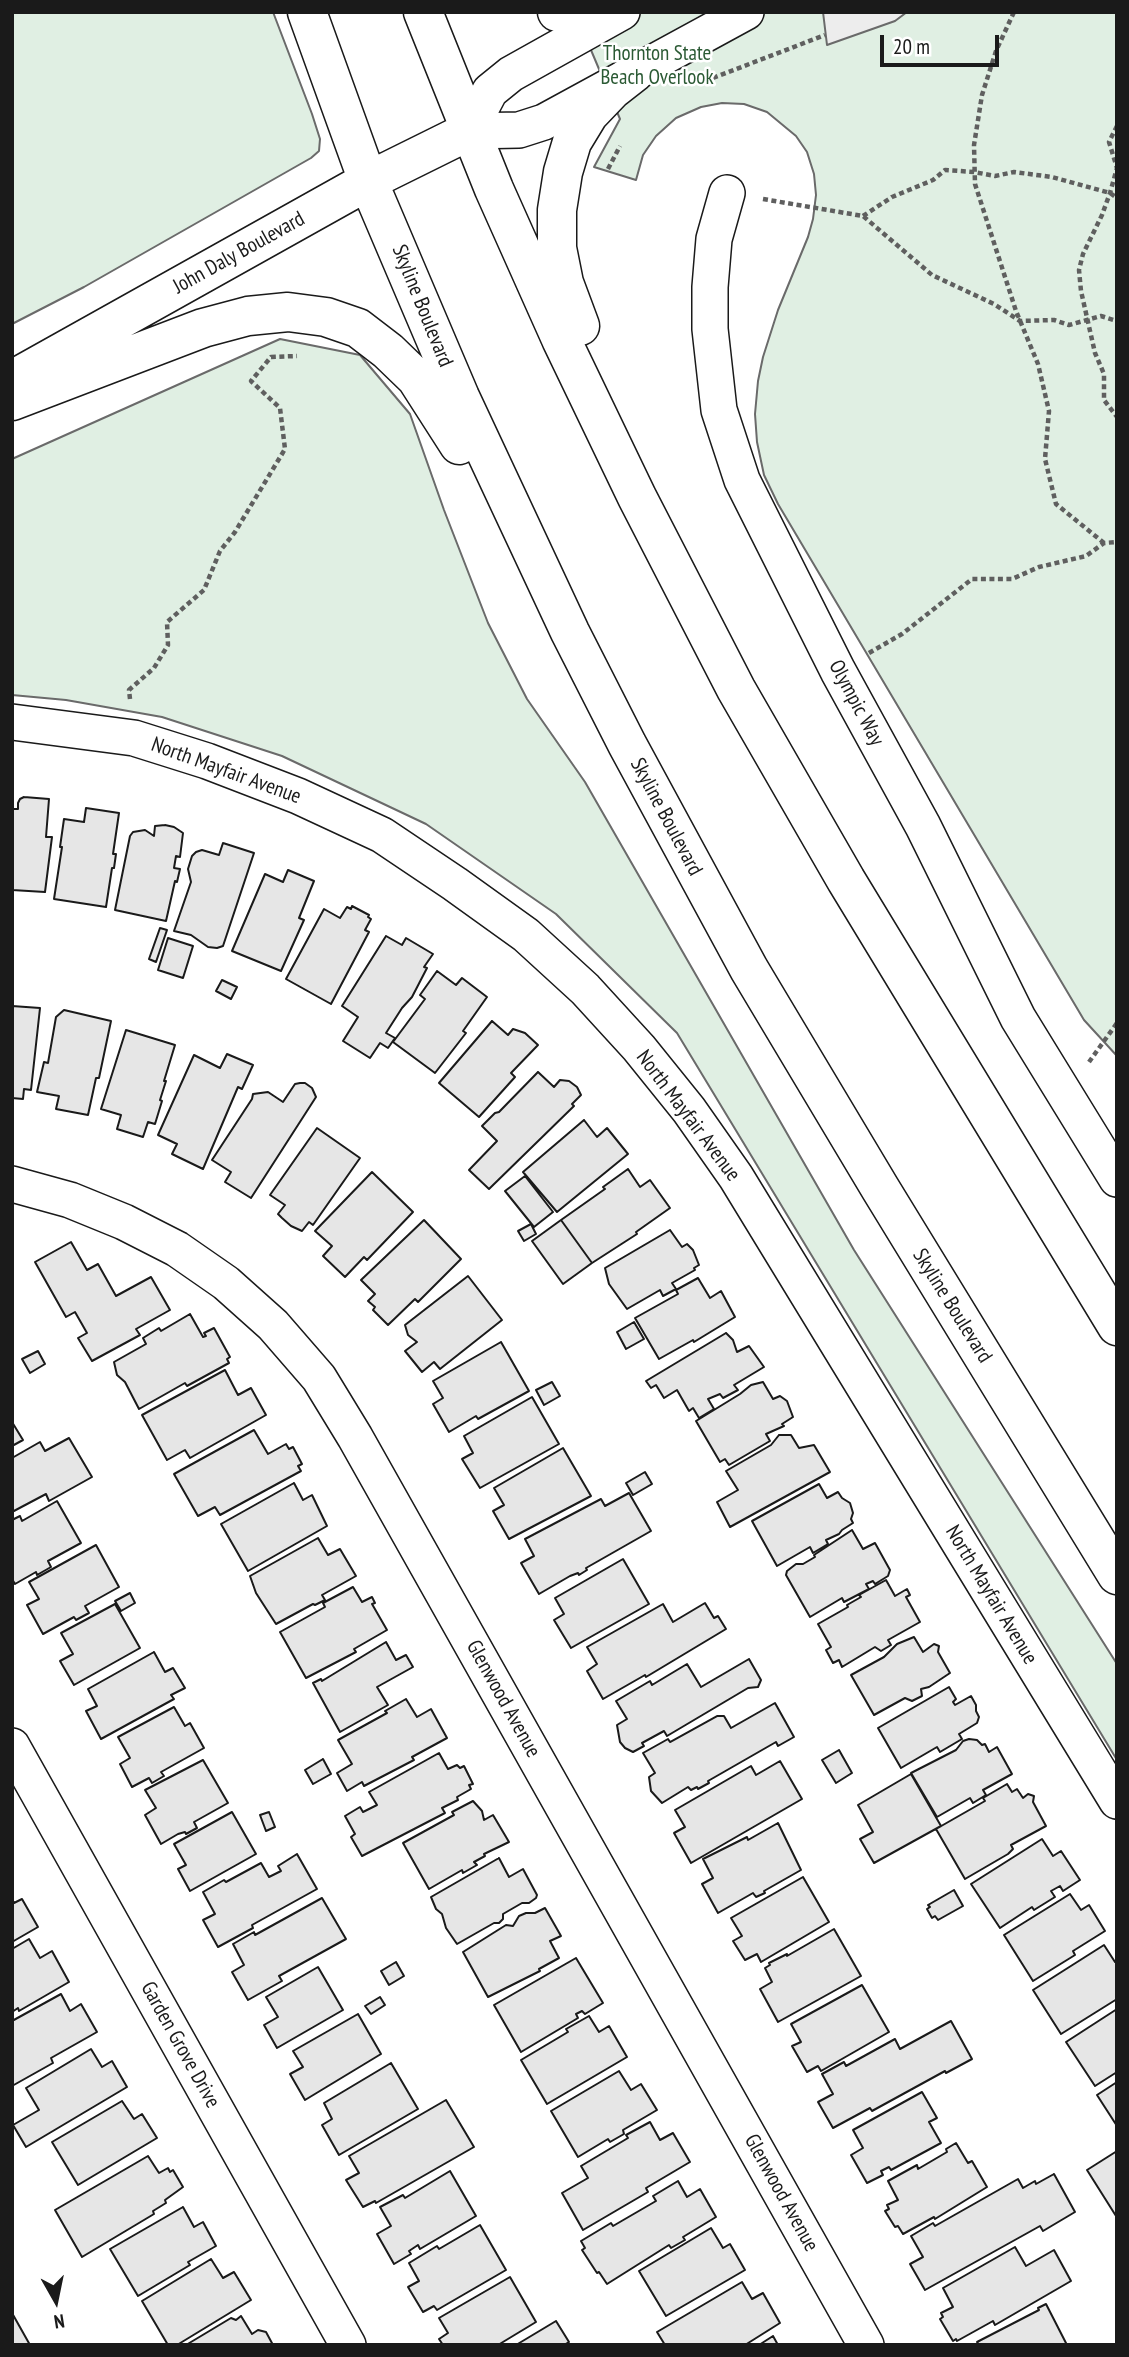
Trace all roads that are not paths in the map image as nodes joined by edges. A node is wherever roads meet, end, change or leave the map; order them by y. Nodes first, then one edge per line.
1 (307, 12) edge
2 (423, 12) edge
3 (557, 12) edge
4 (580, 12) edge
5 (622, 12) edge
6 (746, 12) edge
7 (635, 72) junction
8 (469, 131) junction
9 (368, 181) junction
10 (727, 193) road end
11 (12, 380) edge
12 (12, 401) edge
13 (679, 579) junction
14 (570, 632) junction
15 (12, 722) edge
16 (1117, 1179) edge
17 (12, 1184) edge
18 (1117, 1326) edge
19 (1117, 1575) edge
20 (12, 1746) edge
21 (1117, 1801) edge
22 (348, 2345) edge
23 (866, 2345) edge

1 - 9 main road, Skyline Boulevard
2 - 8 main road
3 - 4 main road
5 - 8 street
6 - 7 street
7 - 8 street
7 - 13 main road
8 - 9 main road, John Daly Boulevard
8 - 13 main road
9 - 11 main road, John Daly Boulevard
9 - 14 main road, Skyline Boulevard
10 - 16 street, Olympic Way
12 - 14 main road
13 - 18 main road
14 - 19 main road, Skyline Boulevard
15 - 21 street, North Mayfair Avenue
17 - 23 street, Glenwood Avenue
20 - 22 street, Garden Grove Drive

